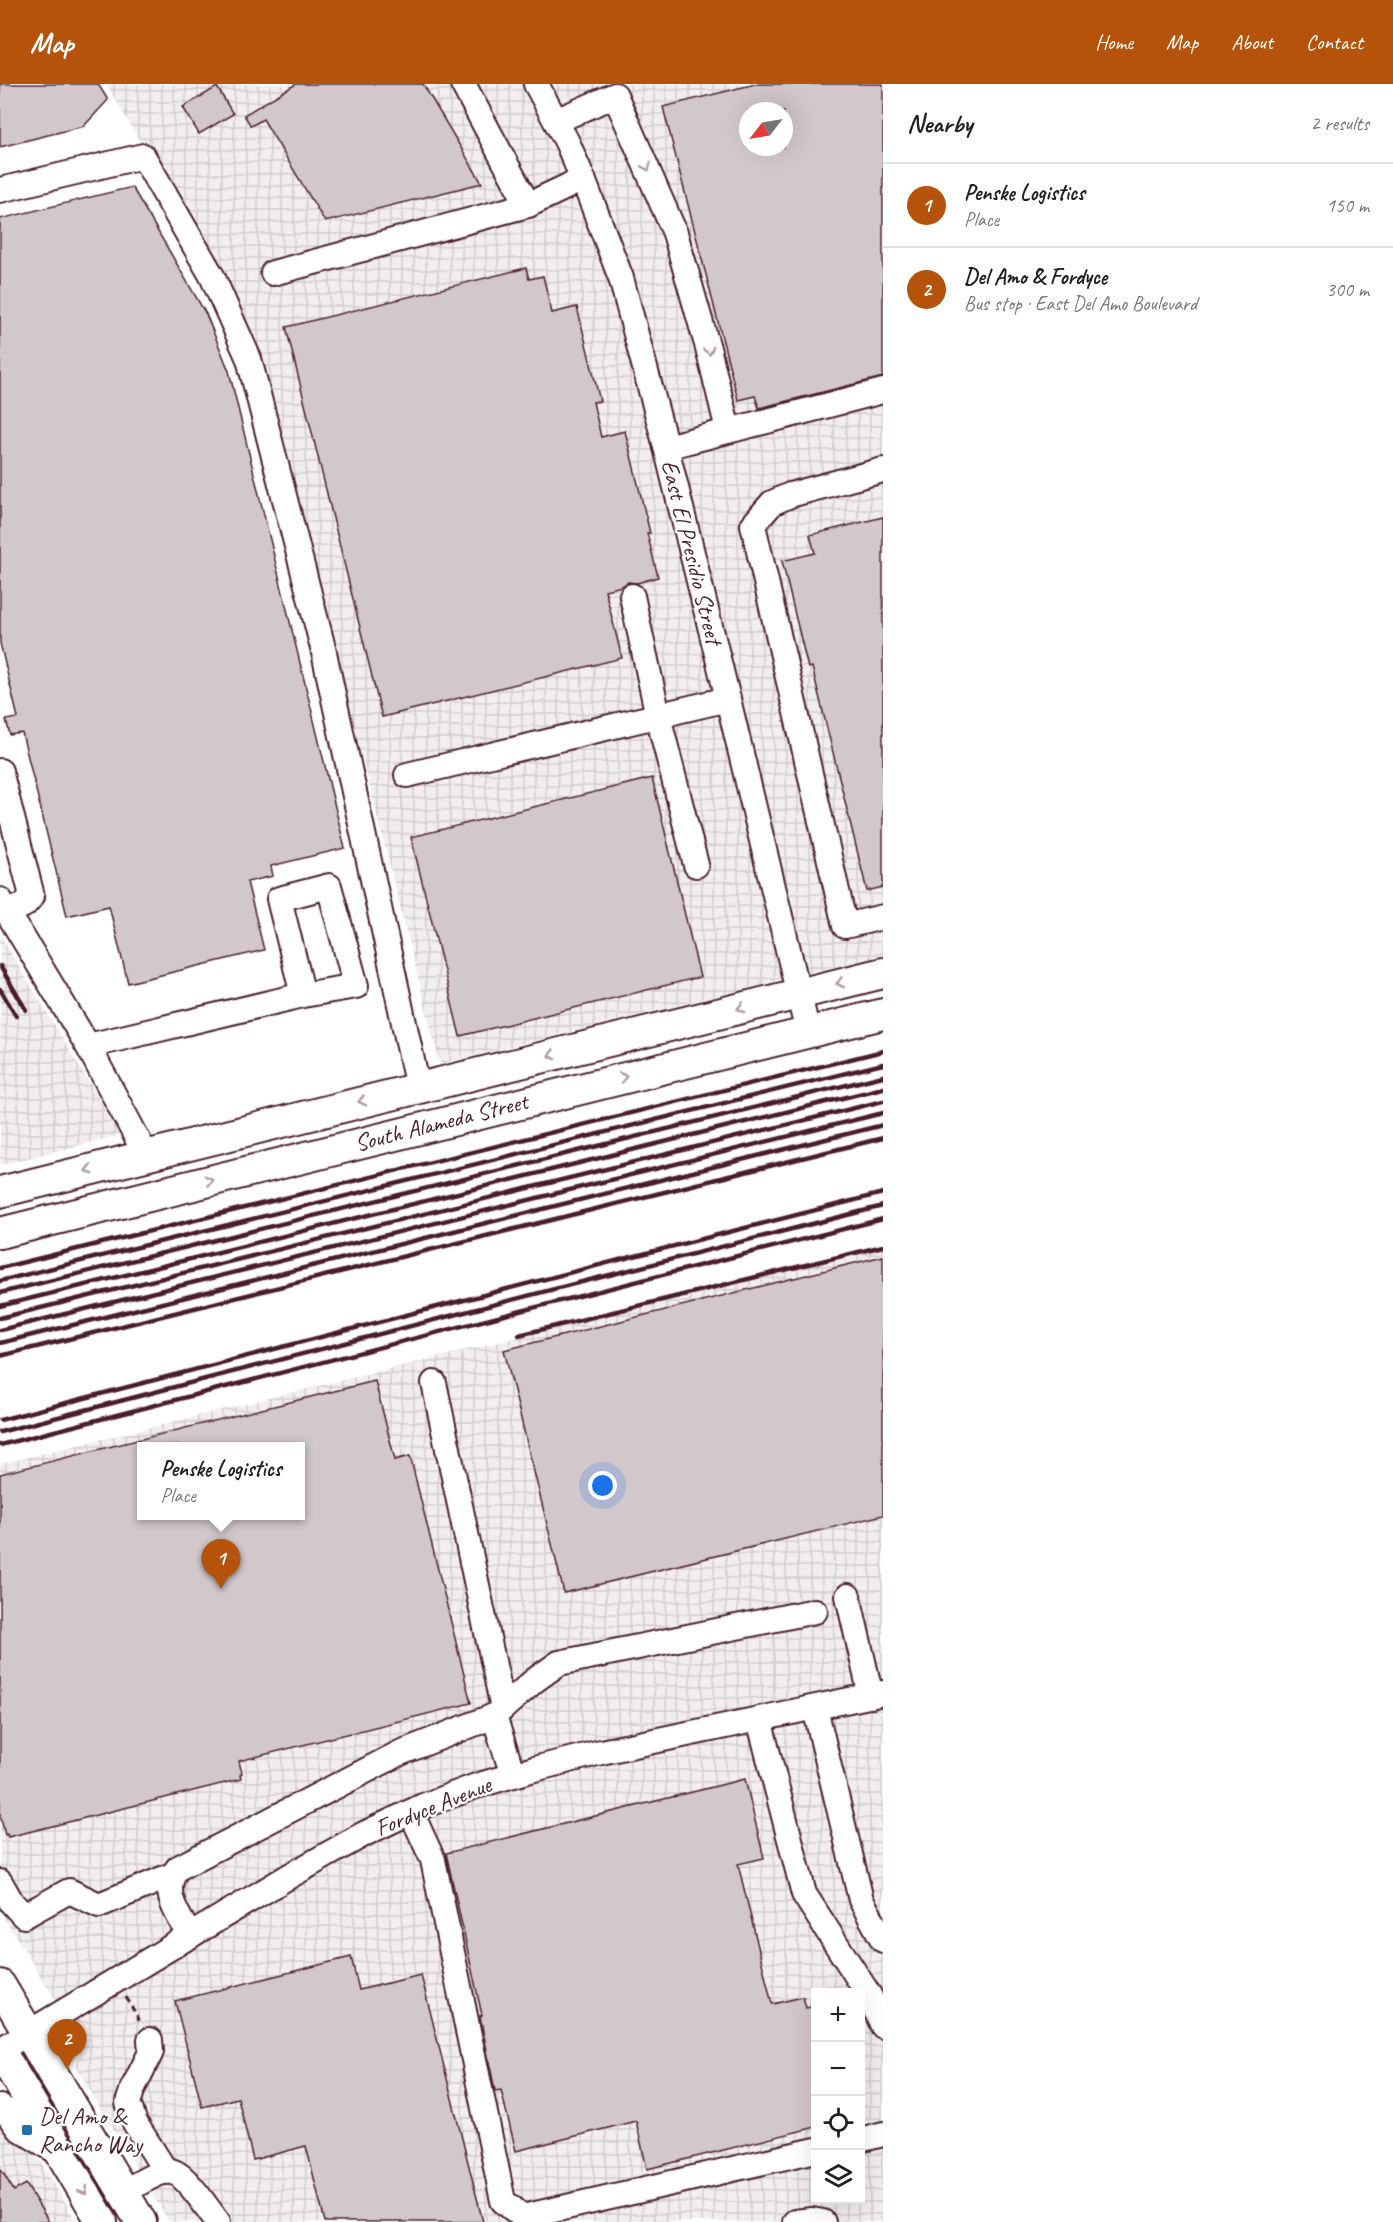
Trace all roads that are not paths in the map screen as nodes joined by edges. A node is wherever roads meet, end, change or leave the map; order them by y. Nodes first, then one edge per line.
1 (463, 84) edge
2 (536, 84) edge
3 (616, 97) edge
4 (556, 121) junction
5 (583, 179) junction
6 (0, 190) edge
7 (528, 205) junction
8 (273, 273) dead end
9 (883, 391) edge
10 (728, 430) junction
11 (666, 447) junction
12 (883, 470) edge
13 (632, 596) dead end
14 (728, 699) junction
15 (658, 716) junction
16 (0, 771) edge
17 (407, 776) dead end
18 (696, 865) dead end
19 (4, 906) edge
20 (883, 917) edge
21 (883, 973) edge
22 (798, 994) junction
23 (303, 995) junction
24 (883, 1014) edge
25 (807, 1033) junction
26 (88, 1046) junction
27 (418, 1088) junction
28 (146, 1155) junction
29 (0, 1192) edge
30 (152, 1194) junction
31 (0, 1233) edge
32 (434, 1383) dead end
33 (848, 1596) dead end
34 (815, 1611) dead end
35 (877, 1695) edge
36 (815, 1708) junction
37 (498, 1712) junction
38 (759, 1719) junction
39 (513, 1775) junction
40 (411, 1812) junction
41 (172, 1875) junction
42 (0, 1882) edge
43 (190, 1936) junction
44 (883, 1940) edge
45 (0, 1985) edge
46 (883, 2026) edge
47 (29, 2032) junction
48 (150, 2040) road end
49 (0, 2050) edge
50 (0, 2107) edge
51 (883, 2134) edge
52 (865, 2139) edge
53 (811, 2151) edge
54 (62, 2154) junction
55 (166, 2172) junction
56 (123, 2192) junction
57 (102, 2222) edge
58 (141, 2222) edge
59 (218, 2222) edge
60 (795, 2222) edge
61 (823, 2222) edge

1 - 7 street
2 - 4 street, East El Presidio Street
3 - 4 street
3 -> 10 street
4 - 5 street, East El Presidio Street
5 - 7 street
5 - 11 street, East El Presidio Street
6 - 27 street
7 - 8 street
9 - 10 street
10 - 11 street
11 - 14 street, East El Presidio Street
12 - 20 street
13 - 15 street
14 - 15 street
14 - 22 street, East El Presidio Street
15 - 17 street
15 - 18 street
16 - 19 street
19 - 26 street
21 -> 22 main road, South Alameda Street
22 - 25 street, East El Presidio Street
22 -> 27 main road, South Alameda Street
23 - 23 street
23 - 26 street
24 - 25 main road, South Alameda Street
30 -> 25 main road, South Alameda Street
26 - 28 street
27 -> 28 main road, South Alameda Street
28 -> 29 main road, South Alameda Street
28 - 30 main road
30 - 31 main road, South Alameda Street
32 - 37 street
33 - 35 street
34 - 37 street
35 - 36 street, Fordyce Avenue
36 - 38 street, Fordyce Avenue
36 - 44 street
37 - 39 street
37 - 41 street
38 - 39 street, Fordyce Avenue
38 - 46 street
39 - 40 street, Fordyce Avenue
40 - 43 street, Fordyce Avenue
40 - 53 street
41 - 42 street
41 - 43 street
43 - 47 street, Fordyce Avenue
45 - 47 main road
47 - 49 street, Fordyce Avenue
47 - 56 main road
48 - 55 street
49 - 54 main road
50 - 54 street
51 - 52 street
54 -> 57 main road
55 - 56 street
55 - 59 street
56 - 58 main road
60 - 61 street

